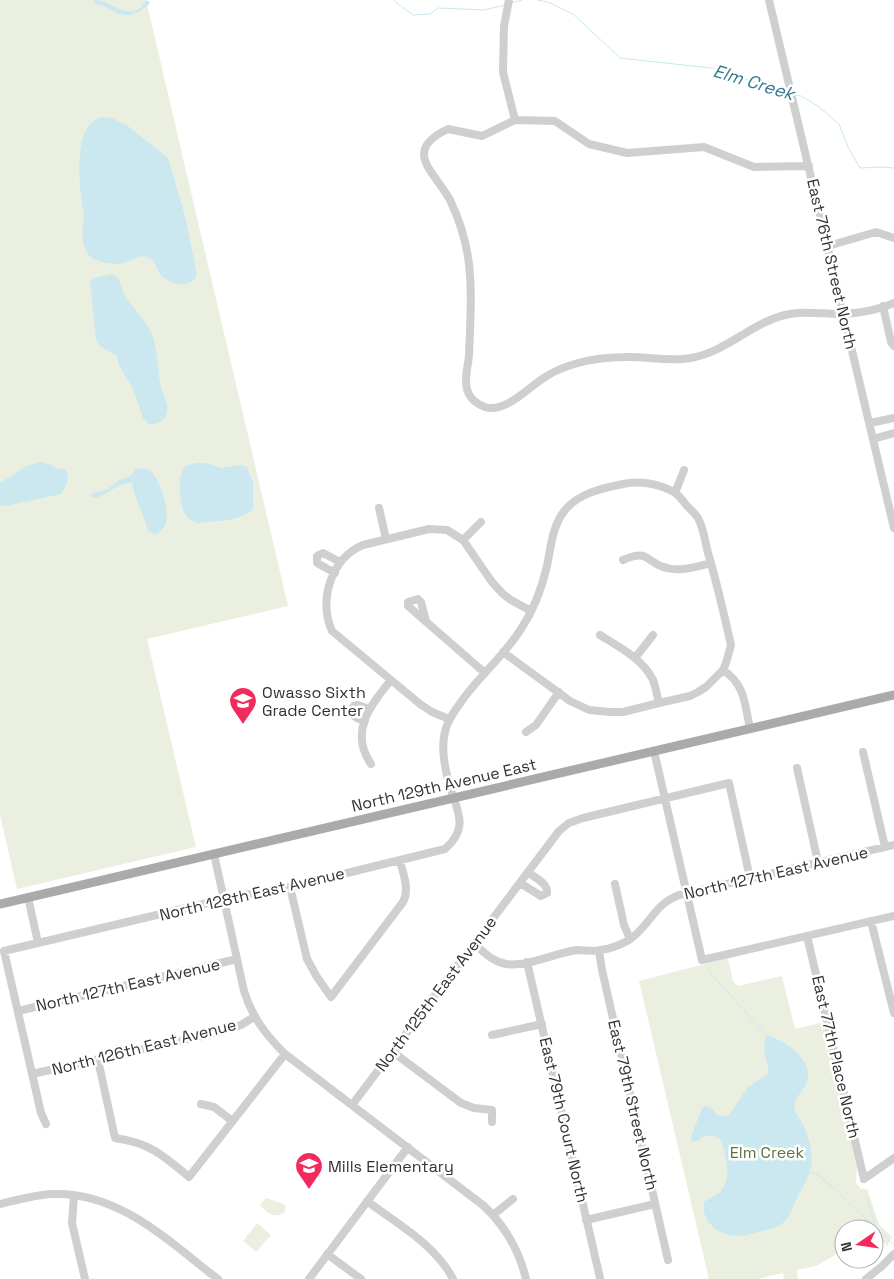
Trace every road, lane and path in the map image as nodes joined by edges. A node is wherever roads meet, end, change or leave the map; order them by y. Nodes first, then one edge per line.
1 (509, 0) edge
2 (770, 0) edge
3 (515, 120) junction
4 (809, 166) junction
5 (894, 238) edge
6 (828, 246) junction
7 (894, 303) edge
8 (883, 306) junction
9 (844, 314) junction
10 (894, 346) edge
11 (894, 418) edge
12 (870, 423) junction
13 (894, 434) edge
14 (874, 439) junction
15 (684, 470) dead end
16 (676, 493) junction
17 (379, 508) dead end
18 (481, 522) dead end
19 (894, 528) edge
20 (386, 539) junction
21 (463, 540) junction
22 (623, 560) dead end
23 (340, 562) junction
24 (711, 563) junction
25 (335, 573) junction
26 (532, 611) junction
27 (426, 621) dead end
28 (600, 635) dead end
29 (653, 635) dead end
30 (503, 652) junction
31 (635, 658) junction
32 (723, 670) junction
33 (485, 673) junction
34 (391, 680) junction
35 (559, 692) junction
36 (894, 695) edge
37 (659, 703) junction
38 (369, 708) junction
39 (449, 719) junction
40 (365, 720) junction
41 (750, 729) junction
42 (526, 732) dead end
43 (654, 751) junction
44 (863, 752) dead end
45 (371, 764) dead end
46 (796, 768) dead end
47 (454, 798) junction
48 (665, 799) junction
49 (894, 845) edge
50 (885, 847) junction
51 (214, 854) junction
52 (400, 861) junction
53 (818, 862) junction
54 (528, 872) junction
55 (750, 878) junction
56 (520, 883) junction
57 (615, 884) dead end
58 (290, 887) junction
59 (687, 893) junction
60 (28, 897) junction
61 (224, 900) junction
62 (0, 904) edge
63 (894, 916) edge
64 (871, 921) junction
65 (807, 936) junction
66 (630, 939) junction
67 (38, 943) junction
68 (474, 944) junction
69 (599, 951) junction
70 (238, 959) junction
71 (527, 962) junction
72 (18, 1011) junction
73 (894, 1013) edge
74 (254, 1018) junction
75 (542, 1024) junction
76 (492, 1035) dead end
77 (393, 1052) junction
78 (285, 1054) junction
79 (98, 1060) junction
80 (32, 1074) junction
81 (201, 1104) dead end
82 (352, 1105) junction
83 (231, 1120) junction
84 (492, 1122) dead end
85 (46, 1124) dead end
86 (408, 1147) junction
87 (894, 1158) edge
88 (74, 1195) junction
89 (513, 1199) dead end
90 (367, 1201) junction
91 (0, 1204) edge
92 (656, 1204) junction
93 (494, 1215) junction
94 (586, 1220) junction
95 (327, 1254) junction
96 (894, 1254) edge
97 (668, 1260) dead end
98 (600, 1278) dead end
99 (84, 1279) edge
100 (218, 1279) edge
101 (309, 1279) edge
102 (361, 1279) edge
103 (453, 1279) edge
104 (526, 1279) edge
105 (866, 1279) edge

1 - 3 street
2 - 4 street, East 76th Street North
3 - 4 street
3 - 9 street
4 - 6 street, East 76th Street North
5 - 6 street
6 - 9 street, East 76th Street North
7 - 8 street
8 - 9 street
8 - 10 street
9 - 12 street, East 76th Street North
11 - 12 street
12 - 14 street, East 76th Street North
13 - 14 street
14 - 19 street, East 76th Street North
15 - 16 street
16 - 24 street
16 - 26 street
17 - 20 street
18 - 21 street
20 - 21 street
20 - 23 street
21 - 26 street
22 - 24 street
23 - 25 street
23 - 25 street
24 - 32 street
25 - 34 street
26 - 30 street
27 - 33 street
28 - 31 street
29 - 31 street
30 - 33 street
30 - 35 street
31 - 37 street
32 - 37 street
32 - 41 street
33 - 39 street
34 - 38 street
34 - 39 street
35 - 37 street
35 - 42 street
36 - 41 main road, North 129th Avenue East
38 - 40 street
38 - 40 street
39 - 47 street, North 128th East Avenue
40 - 45 street
41 - 43 main road, North 129th Avenue East
43 - 47 main road, North 129th Avenue East
43 - 48 street
44 - 50 street
46 - 53 street
47 - 51 main road, North 129th Avenue East
47 - 52 street, North 128th East Avenue
48 - 54 street, North 125th East Avenue
48 - 55 street
48 - 59 street
49 - 50 street, North 127th East Avenue
50 - 53 street, North 127th East Avenue
51 - 60 main road, North 129th Avenue East
51 - 61 street
52 - 58 street, North 128th East Avenue
52 - 58 street
53 - 55 street, North 127th East Avenue
54 - 56 street, North 125th East Avenue
54 - 56 street
55 - 59 street, North 127th East Avenue
56 - 68 street, North 125th East Avenue
57 - 66 street
58 - 61 street, North 128th East Avenue
59 - 65 street
59 - 66 street, North 127th East Avenue
60 - 62 main road, North 129th Avenue East
60 - 67 street
61 - 67 street, North 128th East Avenue
61 - 70 street
63 - 64 street
64 - 65 street
64 - 73 street
65 - 87 street, East 77th Place North
66 - 69 street, North 127th East Avenue
67 - 72 street, North 128th East Avenue
68 - 71 street, North 127th East Avenue
68 - 77 street, North 125th East Avenue
69 - 71 street, North 127th East Avenue
69 - 92 street, East 79th Street North
70 - 72 street, North 127th East Avenue
70 - 74 street
71 - 75 street, East 79th Court North
72 - 80 street
74 - 78 street
74 - 79 street, North 126th East Avenue
75 - 76 street
75 - 94 street, East 79th Court North
77 - 82 street, North 125th East Avenue
77 - 84 street
78 - 82 street
78 - 83 street
79 - 80 street, North 126th East Avenue
79 - 83 street
80 - 85 street
81 - 83 street
82 - 86 street
86 - 90 street
86 - 93 street
88 - 91 street
88 - 99 street
88 - 100 street
89 - 93 street
90 - 95 street
90 - 103 street
92 - 94 street
92 - 97 street, East 79th Street North
93 - 104 street
94 - 98 street, East 79th Court North
95 - 101 street
95 - 102 street
96 - 105 street

